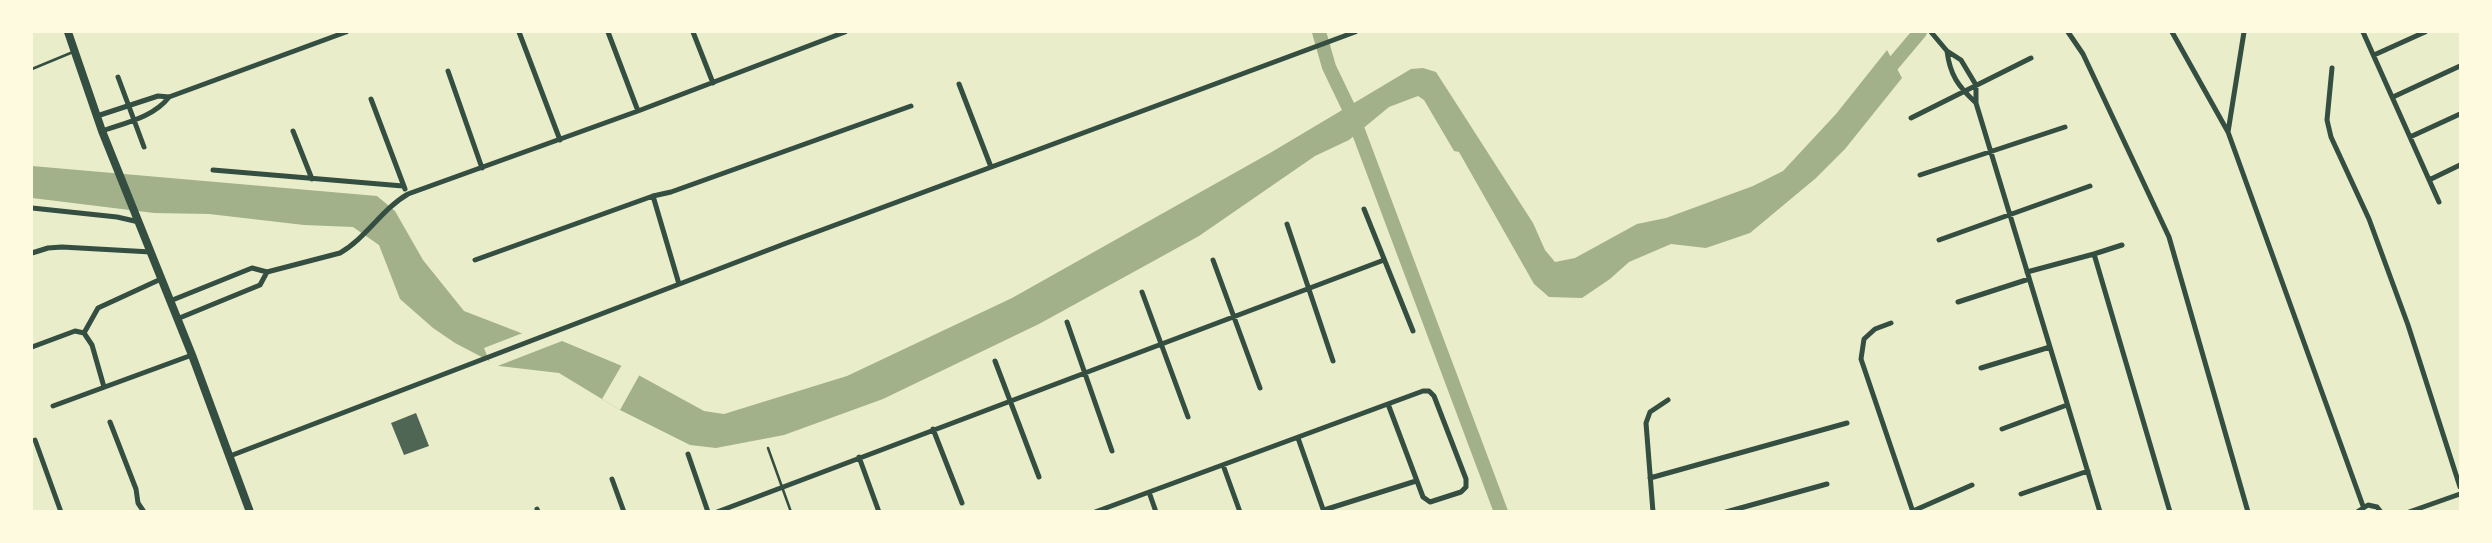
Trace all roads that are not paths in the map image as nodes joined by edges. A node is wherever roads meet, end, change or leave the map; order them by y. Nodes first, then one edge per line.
1 (68, 32) edge
2 (346, 32) edge
3 (519, 32) edge
4 (608, 32) edge
5 (693, 32) edge
6 (845, 32) edge
7 (1355, 32) edge
8 (2068, 32) edge
9 (2172, 32) edge
10 (2244, 32) edge
11 (2363, 32) edge
12 (2425, 32) edge
13 (1933, 34) edge
14 (76, 51) junction
15 (1947, 51) junction
16 (2374, 55) junction
17 (2031, 58) dead end
18 (2460, 66) edge
19 (2332, 68) dead end
20 (32, 69) edge
21 (448, 71) dead end
22 (118, 77) dead end
23 (713, 83) junction
24 (959, 84) dead end
25 (1976, 85) junction
26 (1963, 91) junction
27 (169, 97) junction
28 (2393, 97) junction
29 (371, 99) dead end
30 (1976, 103) junction
31 (130, 105) junction
32 (911, 106) dead end
33 (638, 111) junction
34 (2460, 114) edge
35 (97, 116) junction
36 (1911, 118) dead end
37 (135, 120) junction
38 (2065, 127) dead end
39 (102, 131) junction
40 (293, 131) dead end
41 (2228, 132) junction
42 (2410, 137) junction
43 (560, 140) junction
44 (144, 147) dead end
45 (1990, 151) junction
46 (2460, 164) edge
47 (991, 167) junction
48 (482, 168) junction
49 (214, 170) dead end
50 (1920, 174) dead end
51 (312, 180) junction
52 (2429, 180) junction
53 (403, 186) junction
54 (2090, 186) dead end
55 (408, 194) junction
56 (653, 196) junction
57 (2439, 202) dead end
58 (32, 208) edge
59 (1364, 209) dead end
60 (2009, 214) junction
61 (138, 219) junction
62 (1287, 224) dead end
63 (1939, 240) dead end
64 (2122, 246) dead end
65 (151, 252) junction
66 (32, 253) edge
67 (2094, 254) junction
68 (475, 260) dead end
69 (1213, 260) dead end
70 (1384, 260) junction
71 (267, 272) junction
72 (2027, 272) junction
73 (161, 279) junction
74 (2029, 279) junction
75 (679, 284) junction
76 (1308, 289) junction
77 (1142, 292) dead end
78 (170, 301) junction
79 (1958, 302) dead end
80 (1234, 317) junction
81 (177, 319) junction
82 (1067, 322) dead end
83 (1891, 323) dead end
84 (1413, 331) dead end
85 (84, 333) junction
86 (1162, 344) junction
87 (32, 347) edge
88 (2050, 347) junction
89 (192, 355) junction
90 (995, 361) dead end
91 (1334, 361) dead end
92 (1981, 368) dead end
93 (1084, 373) junction
94 (104, 387) junction
95 (1260, 388) dead end
96 (1668, 400) dead end
97 (1010, 401) junction
98 (1388, 404) junction
99 (2067, 405) junction
100 (53, 406) dead end
101 (1188, 417) dead end
102 (110, 422) dead end
103 (1847, 423) dead end
104 (933, 429) junction
105 (2002, 429) dead end
106 (1297, 438) junction
107 (35, 440) dead end
108 (768, 448) dead end
109 (1112, 451) dead end
110 (688, 454) dead end
111 (230, 456) junction
112 (859, 457) junction
113 (1223, 465) junction
114 (2088, 471) junction
115 (1039, 477) dead end
116 (1650, 478) junction
117 (612, 479) dead end
118 (1416, 481) junction
119 (1826, 484) dead end
120 (1972, 485) dead end
121 (782, 486) junction
122 (2460, 487) edge
123 (1149, 492) junction
124 (2021, 494) dead end
125 (2460, 494) edge
126 (138, 503) junction
127 (962, 503) dead end
128 (2363, 506) junction
129 (1324, 511) edge
130 (1913, 511) edge
131 (61, 512) edge
132 (134, 512) edge
133 (144, 512) edge
134 (250, 512) edge
135 (624, 512) edge
136 (708, 512) edge
137 (717, 512) edge
138 (791, 512) edge
139 (880, 512) edge
140 (1095, 512) edge
141 (1156, 512) edge
142 (1240, 512) edge
143 (1653, 512) edge
144 (1726, 512) edge
145 (2100, 512) edge
146 (2171, 512) edge
147 (2248, 512) edge
148 (2357, 512) edge
149 (2381, 512) edge
150 (2409, 512) edge

1 - 14 main road
2 - 27 street
3 - 43 street
4 - 33 street
5 - 23 street
6 - 23 street
7 - 47 street
8 - 147 street
9 - 41 street
10 - 41 street
11 - 16 street
12 - 16 street
13 - 15 street
14 - 20 lane
14 - 35 main road
15 - 25 street
15 - 26 street
16 - 28 street
17 - 25 street
18 - 28 street
19 - 122 street
21 - 48 street
22 - 31 street
23 - 33 street
24 - 47 street
25 - 26 street
25 - 30 street
26 - 30 street
26 - 36 street
27 - 31 street
27 - 37 street
28 - 42 street
29 - 53 street
30 - 45 street
31 - 35 street
31 - 37 street
32 - 56 street
33 - 43 street
34 - 42 street
35 - 39 main road
37 - 39 street
37 - 44 street
38 - 45 street
39 - 61 main road
40 - 51 street
41 - 128 street
42 - 52 street
43 - 48 street
45 - 50 street
45 - 60 street
46 - 52 street
47 - 75 street
48 - 55 street
49 - 51 street
51 - 53 street
52 - 57 street
53 - 55 street
54 - 60 street
55 - 71 street
56 - 68 street
56 - 75 street
58 - 61 street
59 - 70 street
60 - 63 street
60 - 72 street
61 - 65 main road
62 - 76 street
64 - 67 street
65 - 66 street
65 - 73 main road
67 - 72 street
67 - 146 street
69 - 80 street
70 - 76 street
70 - 84 street
71 - 78 street
71 - 81 street
72 - 74 street
73 - 78 main road
73 - 85 street
74 - 79 street
74 - 88 street
75 - 111 street
76 - 80 street
76 - 91 street
77 - 86 street
78 - 81 main road
80 - 86 street
80 - 95 street
81 - 89 main road
82 - 93 street
83 - 130 street
85 - 87 street
85 - 94 street
86 - 93 street
86 - 101 street
88 - 92 street
88 - 99 street
89 - 94 street
89 - 111 main road
90 - 97 street
93 - 97 street
93 - 109 street
94 - 100 street
96 - 116 street
97 - 104 street
97 - 115 street
98 - 106 street
98 - 118 street
98 - 118 street
99 - 105 street
99 - 114 street
102 - 126 street
103 - 116 street
104 - 112 street
104 - 127 street
106 - 113 street
106 - 129 street
107 - 131 street
108 - 121 lane
110 - 136 street
111 - 134 main road
112 - 121 street
112 - 139 street
113 - 123 street
113 - 142 street
114 - 124 street
114 - 145 street
116 - 143 street
117 - 135 street
118 - 129 street
119 - 144 street
120 - 130 street
121 - 137 street
121 - 138 lane
123 - 140 street
123 - 141 street
125 - 150 street
126 - 132 street
126 - 133 street
128 - 148 street
128 - 149 street

